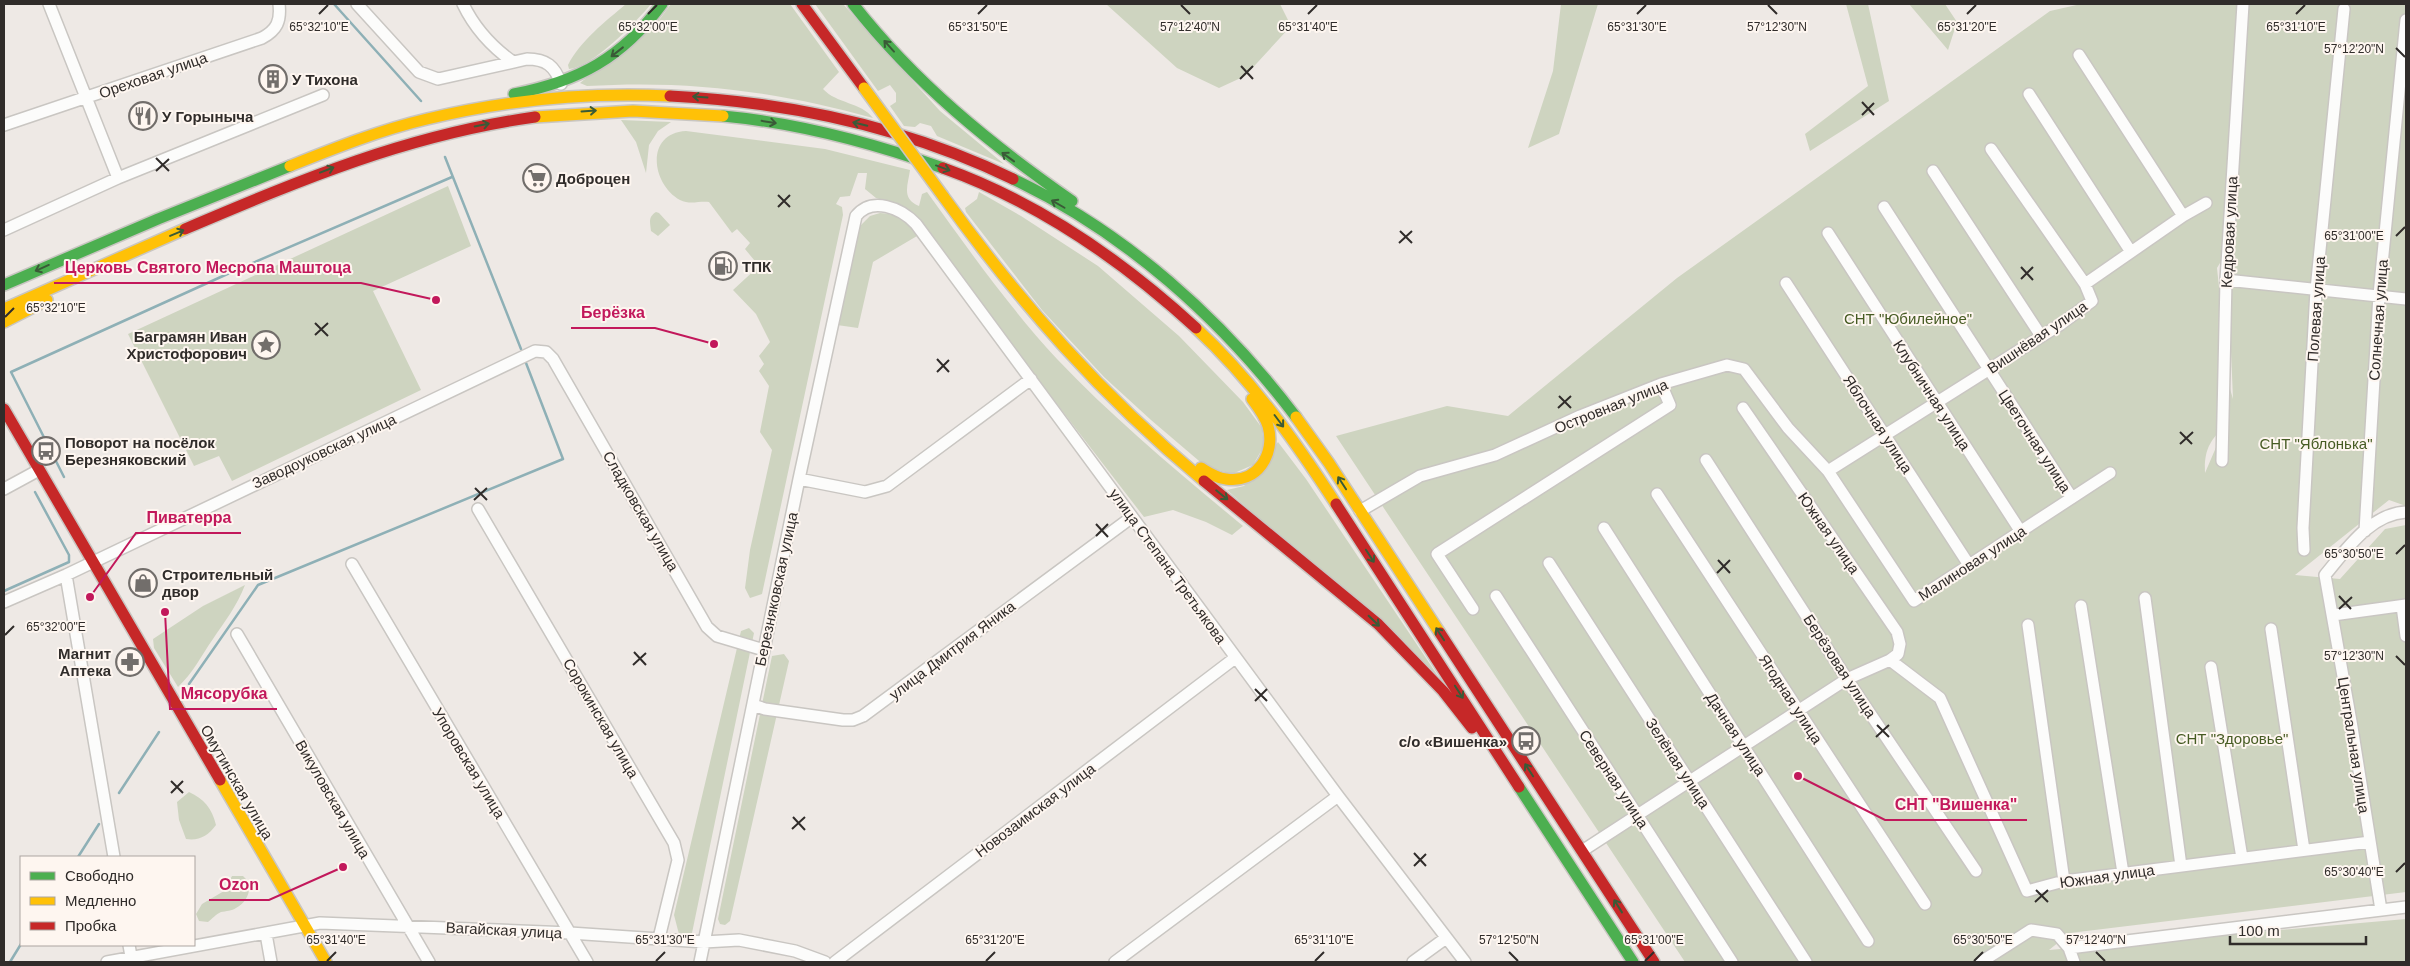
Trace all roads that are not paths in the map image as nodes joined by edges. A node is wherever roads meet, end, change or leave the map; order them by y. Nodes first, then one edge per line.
1 (48, 4) edge
2 (279, 4) edge
3 (357, 4) edge
4 (465, 4) edge
5 (662, 4) edge
6 (802, 4) edge
7 (853, 4) edge
8 (2243, 4) edge
9 (2344, 9) dead end
10 (2406, 20) edge
11 (2079, 54) dead end
12 (513, 62) junction
13 (562, 84) junction
14 (2029, 94) dead end
15 (324, 95) dead end
16 (86, 97) junction
17 (4, 124) edge
18 (1991, 149) dead end
19 (1934, 171) dead end
20 (118, 178) junction
21 (2206, 203) dead end
22 (1884, 208) dead end
23 (856, 216) joint
24 (2183, 216) junction
25 (135, 227) junction
26 (4, 230) edge
27 (1828, 233) dead end
28 (1077, 235) junction
29 (144, 247) junction
30 (2132, 252) junction
31 (2226, 280) junction
32 (1786, 283) dead end
33 (4, 284) edge
34 (2085, 284) junction
35 (2316, 290) junction
36 (2379, 296) junction
37 (2406, 299) edge
38 (4, 308) edge
39 (4, 322) edge
40 (2042, 336) junction
41 (535, 351) joint
42 (1246, 354) junction
43 (1988, 370) junction
44 (1032, 380) junction
45 (1661, 384) junction
46 (1936, 403) junction
47 (1120, 405) junction
48 (1743, 408) dead end
49 (4, 409) edge
50 (1885, 435) junction
51 (1706, 460) dead end
52 (2222, 460) dead end
53 (39, 470) junction
54 (1828, 472) junction
55 (2110, 473) dead end
56 (798, 479) junction
57 (4, 489) edge
58 (1657, 494) dead end
59 (2072, 498) junction
60 (478, 509) dead end
61 (1360, 511) junction
62 (2406, 512) edge
63 (1132, 517) junction
64 (1604, 528) dead end
65 (2365, 531) junction
66 (2021, 532) junction
67 (2304, 550) dead end
68 (92, 562) junction
69 (1549, 563) dead end
70 (352, 564) dead end
71 (1969, 566) junction
72 (66, 575) junction
73 (1496, 596) dead end
74 (2145, 598) dead end
75 (4, 602) edge
76 (2081, 606) dead end
77 (2404, 606) edge
78 (1473, 609) dead end
79 (2333, 614) junction
80 (2028, 625) dead end
81 (2271, 630) dead end
82 (237, 634) dead end
83 (2406, 636) edge
84 (764, 650) junction
85 (1235, 658) junction
86 (1890, 660) junction
87 (2211, 667) dead end
88 (1847, 679) junction
89 (752, 705) junction
90 (1799, 710) junction
91 (1744, 746) junction
92 (1690, 781) junction
93 (1338, 796) junction
94 (1638, 815) junction
95 (2370, 842) junction
96 (2304, 850) junction
97 (1582, 851) junction
98 (114, 856) edge
99 (2242, 858) junction
100 (2181, 866) junction
101 (1976, 871) dead end
102 (2123, 873) junction
103 (2064, 881) junction
104 (1593, 900) junction
105 (1925, 904) dead end
106 (2406, 907) edge
107 (2381, 910) junction
108 (407, 925) junction
109 (303, 926) junction
110 (266, 934) junction
111 (570, 934) junction
112 (659, 938) junction
113 (1446, 938) junction
114 (1868, 941) dead end
115 (704, 942) junction
116 (129, 946) edge
117 (2069, 948) junction
118 (131, 960) edge
119 (107, 962) edge
120 (271, 962) edge
121 (326, 962) edge
122 (429, 962) edge
123 (587, 962) edge
124 (700, 962) edge
125 (825, 962) edge
126 (835, 962) edge
127 (1115, 962) edge
128 (1413, 962) edge
129 (1465, 962) edge
130 (1633, 962) edge
131 (1654, 962) edge
132 (1732, 962) edge
133 (1806, 962) edge
134 (1981, 962) edge
135 (2074, 962) edge

1 - 16 street
2 - 16 street, Ореховая улица
3 - 12 street
4 - 12 street
5 -> 13 main road
6 - 47 main road, bridge
42 -> 7 main road
8 - 31 street, Кедровая улица
9 - 35 street, Полевая улица
10 - 36 street, Солнечная улица
11 - 24 street
12 - 13 street
13 - 25 main road
14 - 30 street
15 - 20 street
16 - 17 street, Ореховая улица
16 - 20 street
18 - 34 street, Вишнёвая улица
19 - 40 street
20 - 26 street
21 - 24 street
22 - 43 street, Цветочная улица
23 - 44 street, улица Степана Третьякова
23 - 56 street, Березняковская улица
24 - 30 street
25 -> 33 main road
42 -> 25 main road
27 - 46 street, Клубничная улица
29 -> 28 main road
28 - 47 main road
28 -> 104 main road
29 - 38 main road
29 - 39 main road
30 - 34 street
31 - 35 street
31 - 52 street, Кедровая улица
32 - 50 street, Яблочная улица
34 - 40 street, Вишнёвая улица
35 - 36 street
35 - 67 street, Полевая улица
36 - 37 street
36 - 65 street, Солнечная улица
40 - 43 street, Вишнёвая улица
41 - 68 street, Заводоуковская улица
41 - 84 street, Сладковская улица
61 -> 42 main road
43 - 46 street, Вишнёвая улица
43 - 59 street, Цветочная улица
44 - 56 street
44 - 63 street, улица Степана Третьякова
45 - 54 street, Островная улица
45 - 61 street, Островная улица
45 - 78 street
46 - 50 street, Вишнёвая улица
46 - 66 street, Клубничная улица
47 -> 104 main road
48 - 86 street, Южная улица
49 - 53 main road, Омутинская улица
50 - 54 street, Вишнёвая улица
50 - 71 street, Яблочная улица
51 - 88 street, Берёзовая улица
53 - 57 street
53 - 68 main road, Омутинская улица
54 - 71 street, Малиновая улица
55 - 59 street, Малиновая улица
56 - 84 street, Березняковская улица
58 - 90 street, Ягодная улица
59 - 66 street, Малиновая улица
60 - 112 street, Сорокинская улица
97 -> 61 main road
62 - 65 street, Центральная улица
63 - 85 street, улица Степана Третьякова
63 - 89 street, улица Дмитрия Яника
64 - 91 street, Дачная улица
65 - 79 street, Центральная улица
66 - 71 street, Малиновая улица
68 - 72 street, Заводоуковская улица
68 - 109 main road, Омутинская улица
69 - 92 street, Зелёная улица
70 - 111 street, Упоровская улица
72 - 75 street, Заводоуковская улица
72 - 98 street
73 - 94 street, Северная улица
74 - 100 street
76 - 102 street
77 - 79 street
77 - 83 street
79 - 95 street, Центральная улица
80 - 103 street
81 - 96 street
82 - 108 street, Викуловская улица
84 - 89 street, Березняковская улица
85 - 93 street, улица Степана Третьякова
85 - 126 street, Новозаимская улица
86 - 88 street
86 - 103 street, Южная улица
87 - 99 street
88 - 90 street
88 - 101 street, Берёзовая улица
89 - 115 street, Березняковская улица
90 - 91 street
90 - 105 street, Ягодная улица
91 - 92 street
91 - 114 street, Дачная улица
92 - 94 street
92 - 133 street, Зелёная улица
93 - 113 street, улица Степана Третьякова
93 - 127 street
94 - 97 street
94 - 132 street, Северная улица
95 - 96 street, Южная улица
95 - 107 street, Центральная улица
96 - 99 street, Южная улица
131 -> 97 main road
99 - 100 street, Южная улица
100 - 102 street, Южная улица
102 - 103 street, Южная улица
104 - 130 main road
106 - 107 street
107 - 117 street
108 - 109 street, Вагайская улица
108 - 111 street, Вагайская улица
108 - 122 street, Викуловская улица
109 - 110 street, Вагайская улица
109 - 121 main road, Омутинская улица
110 - 118 street, Вагайская улица
110 - 120 street
111 - 112 street, Вагайская улица
111 - 123 street, Упоровская улица
112 - 115 street, Вагайская улица
113 - 128 street
113 - 129 street, улица Степана Третьякова
115 - 124 street, Березняковская улица
115 - 125 street, Вагайская улица
116 - 118 street
117 - 134 street
117 - 135 street
118 - 119 street, Вагайская улица

